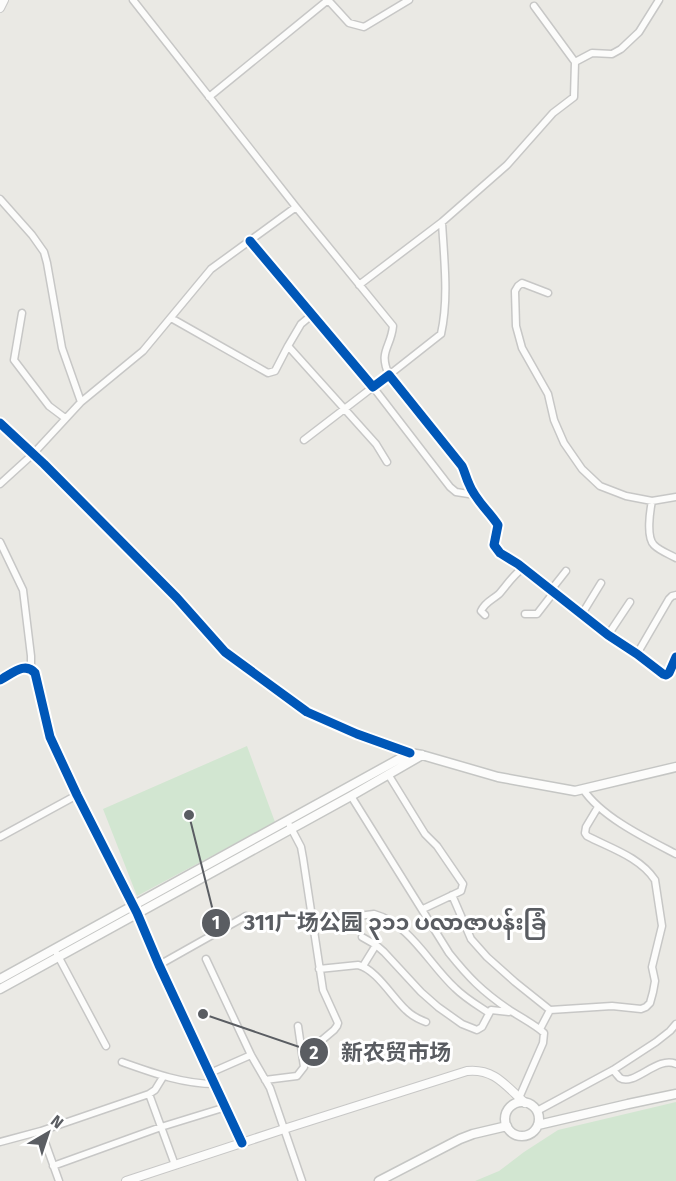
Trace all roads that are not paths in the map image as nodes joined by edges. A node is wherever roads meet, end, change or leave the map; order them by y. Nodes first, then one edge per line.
1 (4, 0) edge
2 (328, 0) edge
3 (410, 0) edge
4 (658, 0) edge
5 (137, 1) edge
6 (534, 6) dead end
7 (0, 8) edge
8 (575, 62) junction
9 (210, 97) junction
10 (0, 199) edge
11 (296, 207) junction
12 (442, 222) junction
13 (250, 241) junction
14 (359, 285) junction
15 (548, 293) dead end
16 (22, 313) dead end
17 (313, 314) junction
18 (171, 318) junction
19 (288, 346) junction
20 (389, 375) junction
21 (373, 387) junction
22 (81, 402) junction
23 (345, 408) junction
24 (65, 418) junction
25 (0, 423) edge
26 (304, 440) dead end
27 (33, 454) junction
28 (387, 462) dead end
29 (0, 484) edge
30 (475, 495) junction
31 (676, 497) edge
32 (652, 501) junction
33 (0, 542) edge
34 (676, 558) edge
35 (523, 568) junction
36 (566, 571) dead end
37 (601, 583) dead end
38 (553, 591) junction
39 (676, 595) edge
40 (630, 602) dead end
41 (525, 614) dead end
42 (582, 614) junction
43 (485, 615) dead end
44 (608, 635) junction
45 (637, 654) junction
46 (676, 657) edge
47 (31, 669) junction
48 (0, 680) edge
49 (410, 753) junction
50 (422, 755) junction
51 (676, 767) edge
52 (388, 774) junction
53 (583, 789) junction
54 (77, 795) junction
55 (351, 796) junction
56 (598, 807) junction
57 (289, 825) junction
58 (0, 837) edge
59 (676, 854) edge
60 (452, 896) junction
61 (135, 909) junction
62 (423, 909) junction
63 (246, 916) dead end
64 (312, 922) junction
65 (362, 937) dead end
66 (376, 945) junction
67 (57, 952) junction
68 (206, 959) dead end
69 (159, 965) junction
70 (363, 966) junction
71 (319, 969) junction
72 (17, 975) junction
73 (0, 979) edge
74 (0, 989) edge
75 (550, 1010) junction
76 (512, 1012) junction
77 (489, 1013) junction
78 (426, 1022) dead end
79 (676, 1024) edge
80 (298, 1026) dead end
81 (540, 1029) junction
82 (106, 1046) dead end
83 (251, 1055) junction
84 (303, 1056) junction
85 (122, 1062) dead end
86 (676, 1064) edge
87 (613, 1070) junction
88 (210, 1073) junction
89 (163, 1077) junction
90 (265, 1080) junction
91 (215, 1084) junction
92 (149, 1094) junction
93 (676, 1094) edge
94 (522, 1100) junction
95 (226, 1107) junction
96 (537, 1111) junction
97 (538, 1125) junction
98 (507, 1126) junction
99 (161, 1127) junction
100 (284, 1128) junction
101 (41, 1131) junction
102 (0, 1142) edge
103 (242, 1143) junction
104 (176, 1165) junction
105 (54, 1166) junction
106 (59, 1181) edge
107 (126, 1181) edge
108 (302, 1181) edge
109 (379, 1181) edge

1 - 7 street
2 - 3 street
2 - 9 street
4 - 8 street
5 - 9 street
6 - 8 street
8 - 12 street
9 - 11 street
10 - 22 street
11 - 13 street
11 - 14 street
12 - 14 street
12 - 20 street
13 - 17 street
13 - 18 street
14 - 20 street
15 - 32 street
16 - 24 street
17 - 19 street
17 - 21 street
18 - 19 street
18 - 22 street
19 - 23 street
20 - 21 street
20 - 30 street
21 - 23 street
21 - 30 street
22 - 24 street
23 - 26 street
23 - 28 street
24 - 27 street
25 - 27 street
27 - 29 street
27 - 49 street
30 - 35 street
31 - 32 street
32 - 34 street
33 - 47 street
35 - 38 street
35 - 43 street
36 - 38 street
37 - 42 street
38 - 41 street
38 - 42 street
39 - 45 street
40 - 44 street
42 - 44 street
44 - 45 street
45 - 46 street
47 - 48 street
47 - 54 street
49 - 50 main road
49 - 57 main road
50 - 52 main road
50 - 53 main road
51 - 53 main road
52 - 55 main road
52 - 60 street
53 - 56 street
54 - 58 street
54 - 61 street
55 - 57 main road
55 - 62 street
56 - 59 street
56 - 75 street
57 - 61 main road
57 - 64 street
60 - 62 street
60 - 75 street
61 - 67 main road
61 - 69 street
62 - 76 street
63 - 69 street
64 - 71 street
64 - 77 street
65 - 66 street
66 - 70 street
66 - 77 street
67 - 72 main road
67 - 82 street
68 - 83 street
69 - 88 street
70 - 71 street
70 - 78 street
71 - 84 street
72 - 73 main road
72 - 74 main road
75 - 81 street
76 - 77 street
76 - 81 street
79 - 87 street
80 - 84 street
81 - 94 street
83 - 88 street
83 - 90 street
84 - 90 street
85 - 89 street
86 - 87 street
87 - 96 street
88 - 91 street
89 - 91 street
89 - 92 street
90 - 100 street
91 - 95 street
92 - 99 street
92 - 101 street
93 - 97 main road
94 - 96 main road
94 - 98 main road
94 - 100 street
95 - 99 street
95 - 103 street
96 - 97 main road
97 - 98 main road
98 - 109 main road
99 - 104 street
99 - 105 street
100 - 103 street
100 - 108 street
101 - 102 street
101 - 105 street
103 - 104 street
104 - 107 street
105 - 106 street

